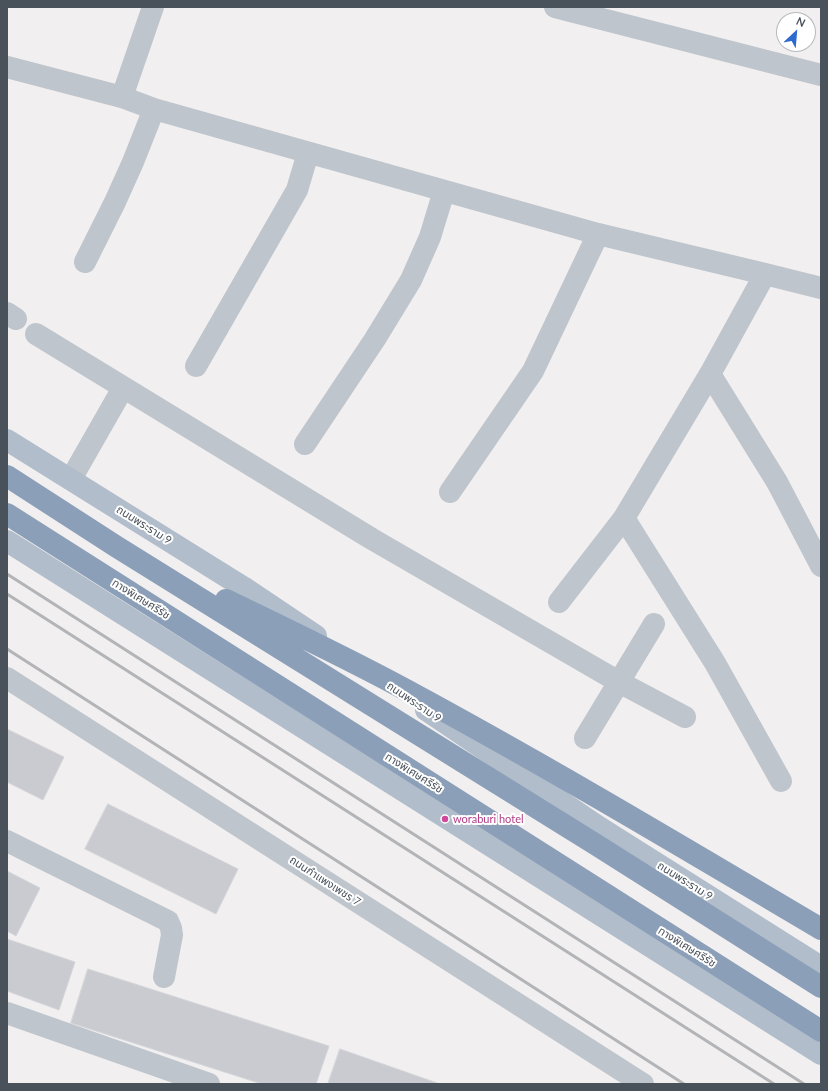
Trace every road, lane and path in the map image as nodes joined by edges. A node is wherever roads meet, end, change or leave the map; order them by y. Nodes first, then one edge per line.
1 (153, 7) edge
2 (555, 7) edge
3 (7, 67) edge
4 (821, 75) edge
5 (122, 97) junction
6 (154, 109) junction
7 (308, 153) junction
8 (444, 191) junction
9 (598, 234) junction
10 (85, 262) dead end
11 (765, 274) junction
12 (821, 288) edge
13 (36, 334) dead end
14 (196, 366) dead end
15 (710, 374) junction
16 (123, 388) junction
17 (7, 440) edge
18 (305, 444) dead end
19 (7, 476) edge
20 (71, 479) junction
21 (450, 492) dead end
22 (7, 514) edge
23 (624, 518) junction
24 (7, 541) edge
25 (117, 547) junction
26 (821, 566) edge
27 (559, 602) dead end
28 (654, 624) dead end
29 (7, 678) edge
30 (619, 682) junction
31 (685, 717) dead end
32 (585, 738) dead end
33 (781, 782) dead end
34 (7, 841) edge
35 (821, 929) edge
36 (821, 967) edge
37 (164, 977) dead end
38 (821, 987) edge
39 (7, 1013) edge
40 (821, 1031) edge
41 (821, 1054) edge
42 (209, 1084) edge
43 (643, 1084) edge

1 - 5 street
2 - 4 street
3 - 5 street
5 - 6 street
6 - 7 street
6 - 10 street
7 - 8 street
7 - 14 street
8 - 9 street
8 - 18 street
9 - 11 street
9 - 21 street
11 - 12 street
11 - 15 street
13 - 16 street
15 - 23 street
15 - 26 street
16 - 20 street
16 - 30 street
17 - 20 main road, ถนนพระราม 9
19 - 25 highway
20 - 36 main road, ถนนพระราม 9
22 - 40 highway, ทางพิเศษศรีรัช
23 - 27 street
23 - 33 street
24 - 41 main road
25 - 35 highway
25 - 38 highway
28 - 30 street
29 - 43 street, ถนนกำแพงเพชร 7
30 - 31 street
30 - 32 street
34 - 37 street
39 - 42 street

